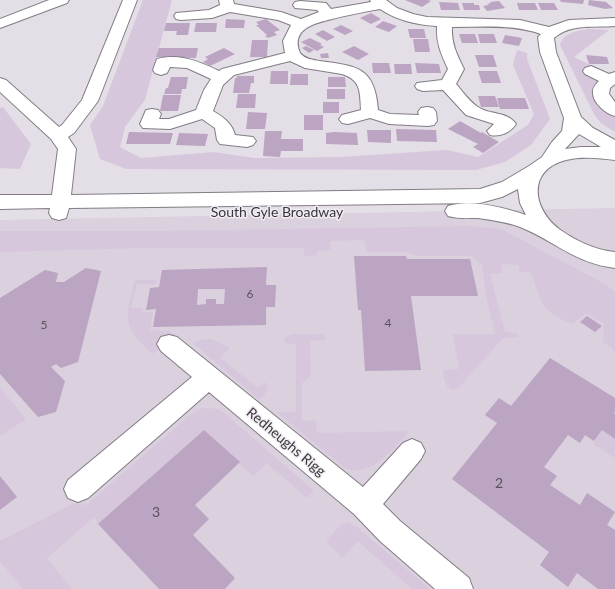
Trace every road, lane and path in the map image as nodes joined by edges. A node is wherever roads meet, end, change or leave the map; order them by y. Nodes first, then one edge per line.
1 (62, 0) edge
2 (130, 0) edge
3 (379, 2) edge
4 (227, 3) edge
5 (300, 5) dead end
6 (329, 15) junction
7 (181, 16) dead end
8 (445, 22) junction
9 (615, 22) edge
10 (0, 24) edge
11 (301, 24) junction
12 (550, 32) junction
13 (293, 56) junction
14 (161, 70) dead end
15 (591, 71) dead end
16 (220, 77) junction
17 (612, 79) edge
18 (0, 83) edge
19 (447, 85) junction
20 (423, 86) dead end
21 (615, 111) edge
22 (427, 112) dead end
23 (204, 113) junction
24 (370, 113) junction
25 (152, 114) dead end
26 (573, 118) junction
27 (348, 119) dead end
28 (505, 123) dead end
29 (58, 135) junction
30 (248, 141) dead end
31 (615, 147) edge
32 (615, 154) edge
33 (543, 164) junction
34 (0, 202) edge
35 (60, 207) junction
36 (0, 214) edge
37 (551, 233) junction
38 (584, 252) junction
39 (615, 260) edge
40 (615, 276) edge
41 (170, 344) dead end
42 (208, 378) junction
43 (412, 451) dead end
44 (78, 489) dead end
45 (364, 505) junction
46 (458, 589) edge

1 - 10 street
2 - 29 street
3 - 6 street
3 - 8 street
4 - 7 street
4 - 11 street
5 - 6 street
6 - 11 street
8 - 12 street
8 - 19 street
9 - 12 street
11 - 13 street
12 - 26 street
13 - 16 street
13 - 24 street
14 - 16 street
15 - 17 street
16 - 23 street
17 - 21 street
18 - 29 street
19 - 20 street
19 - 28 street
22 - 24 street
23 - 25 street
23 - 30 street
24 - 27 street
26 - 31 street
26 - 33 street
29 - 35 street
32 - 33 street, South Gyle Broadway
33 - 35 street, South Gyle Broadway
33 - 37 street, South Gyle Broadway
34 - 35 street, South Gyle Broadway
35 - 36 street, South Gyle Broadway
35 - 37 street, South Gyle Broadway
37 - 38 street, South Gyle Broadway
38 - 39 street, South Gyle Broadway
38 - 40 street
41 - 42 street, Redheughs Rigg
42 - 44 street
42 - 45 street, Redheughs Rigg
43 - 45 street
45 - 46 street, Redheughs Rigg

